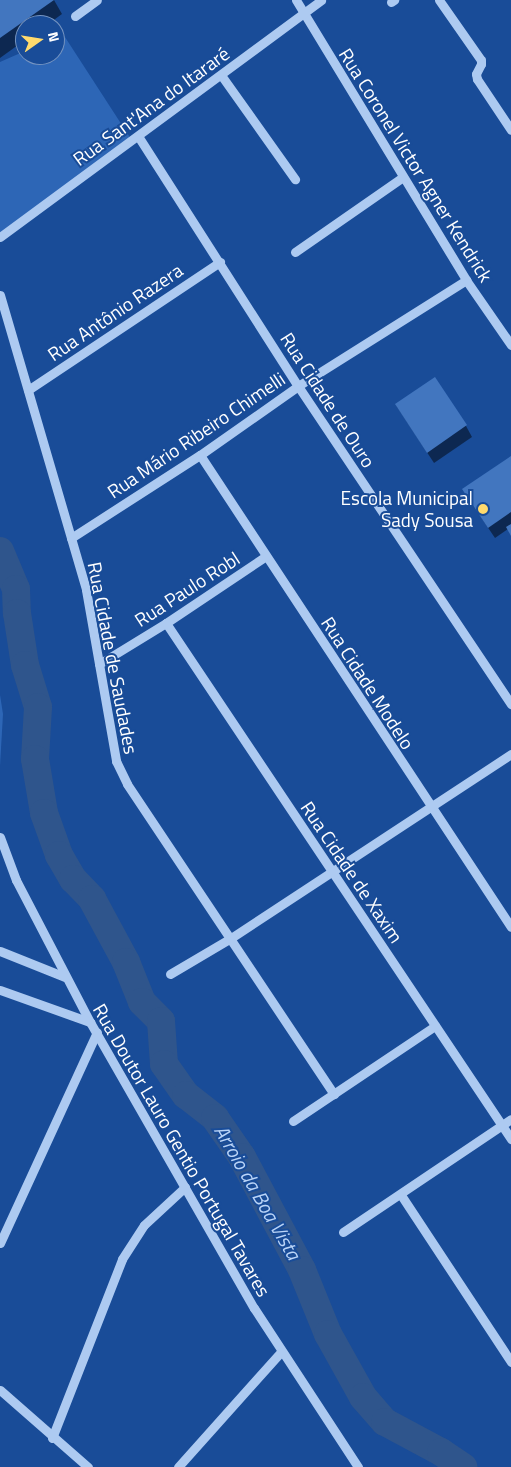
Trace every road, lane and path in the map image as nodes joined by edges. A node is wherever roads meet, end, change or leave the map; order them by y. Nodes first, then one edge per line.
1 (97, 0) edge
2 (296, 0) edge
3 (320, 0) edge
4 (439, 0) edge
5 (303, 13) junction
6 (75, 16) dead end
7 (222, 75) junction
8 (511, 130) edge
9 (138, 136) junction
10 (403, 177) junction
11 (295, 178) dead end
12 (0, 237) edge
13 (295, 252) dead end
14 (220, 262) junction
15 (466, 280) junction
16 (0, 294) edge
17 (511, 326) edge
18 (502, 333) junction
19 (511, 346) edge
20 (298, 386) junction
21 (28, 390) junction
22 (200, 455) junction
23 (71, 538) junction
24 (266, 556) junction
25 (166, 623) junction
26 (99, 664) junction
27 (511, 704) edge
28 (511, 754) edge
29 (430, 807) junction
30 (0, 837) edge
31 (332, 871) junction
32 (511, 927) edge
33 (231, 938) junction
34 (0, 950) edge
35 (170, 974) dead end
36 (65, 977) junction
37 (0, 990) edge
38 (90, 1022) junction
39 (435, 1026) junction
40 (97, 1032) junction
41 (334, 1094) junction
42 (511, 1119) edge
43 (293, 1121) dead end
44 (502, 1125) junction
45 (511, 1139) edge
46 (185, 1187) junction
47 (401, 1195) junction
48 (343, 1232) dead end
49 (0, 1243) edge
50 (281, 1352) junction
51 (511, 1362) edge
52 (0, 1390) edge
53 (52, 1438) junction
54 (88, 1467) edge
55 (178, 1467) edge
56 (358, 1467) edge

1 - 6 street
2 - 5 street, Rua Coronel Victor Agner Kendrick
3 - 5 street, Rua Sant'Ana do Itararé
4 - 8 street
5 - 7 street, Rua Sant'Ana do Itararé
5 - 10 street, Rua Coronel Victor Agner Kendrick
7 - 9 street, Rua Sant'Ana do Itararé
7 - 11 street
9 - 12 street, Rua Sant'Ana do Itararé
9 - 14 street, Rua Cidade de Ouro
10 - 13 street
10 - 15 street, Rua Coronel Victor Agner Kendrick
14 - 20 street, Rua Cidade de Ouro
14 - 21 street, Rua Antônio Razera
15 - 18 street, Rua Coronel Victor Agner Kendrick
15 - 20 street, Rua Mário Ribeiro Chimelli
16 - 21 street, Rua Cidade de Saudades
17 - 18 street
18 - 19 street, Rua Coronel Victor Agner Kendrick
20 - 22 street, Rua Mário Ribeiro Chimelli
20 - 27 street, Rua Cidade de Ouro
21 - 23 street, Rua Cidade de Saudades
22 - 23 street, Rua Mário Ribeiro Chimelli
22 - 24 street, Rua Cidade Modelo
23 - 26 street, Rua Cidade de Saudades
24 - 25 street, Rua Paulo Robl
24 - 29 street, Rua Cidade Modelo
25 - 26 street, Rua Paulo Robl
25 - 31 street, Rua Cidade de Xaxim
26 - 33 street, Rua Cidade de Saudades
28 - 29 street
29 - 31 street
29 - 32 street, Rua Cidade Modelo
30 - 36 street, Rua Doutor Lauro Gentio Portugal Tavares
31 - 33 street
31 - 39 street, Rua Cidade de Xaxim
33 - 35 street
33 - 41 street, Rua Cidade de Saudades
34 - 36 street
36 - 38 street, Rua Doutor Lauro Gentio Portugal Tavares
37 - 38 street
38 - 40 street, Rua Doutor Lauro Gentio Portugal Tavares
39 - 41 street
39 - 44 street, Rua Cidade de Xaxim
40 - 46 street, Rua Doutor Lauro Gentio Portugal Tavares
40 - 49 street
41 - 43 street
42 - 44 street
44 - 45 street, Rua Cidade de Xaxim
44 - 47 street
46 - 50 street, Rua Doutor Lauro Gentio Portugal Tavares
46 - 53 street
47 - 48 street
47 - 51 street
50 - 55 street
50 - 56 street, Rua Doutor Lauro Gentio Portugal Tavares
52 - 53 street
53 - 54 street

